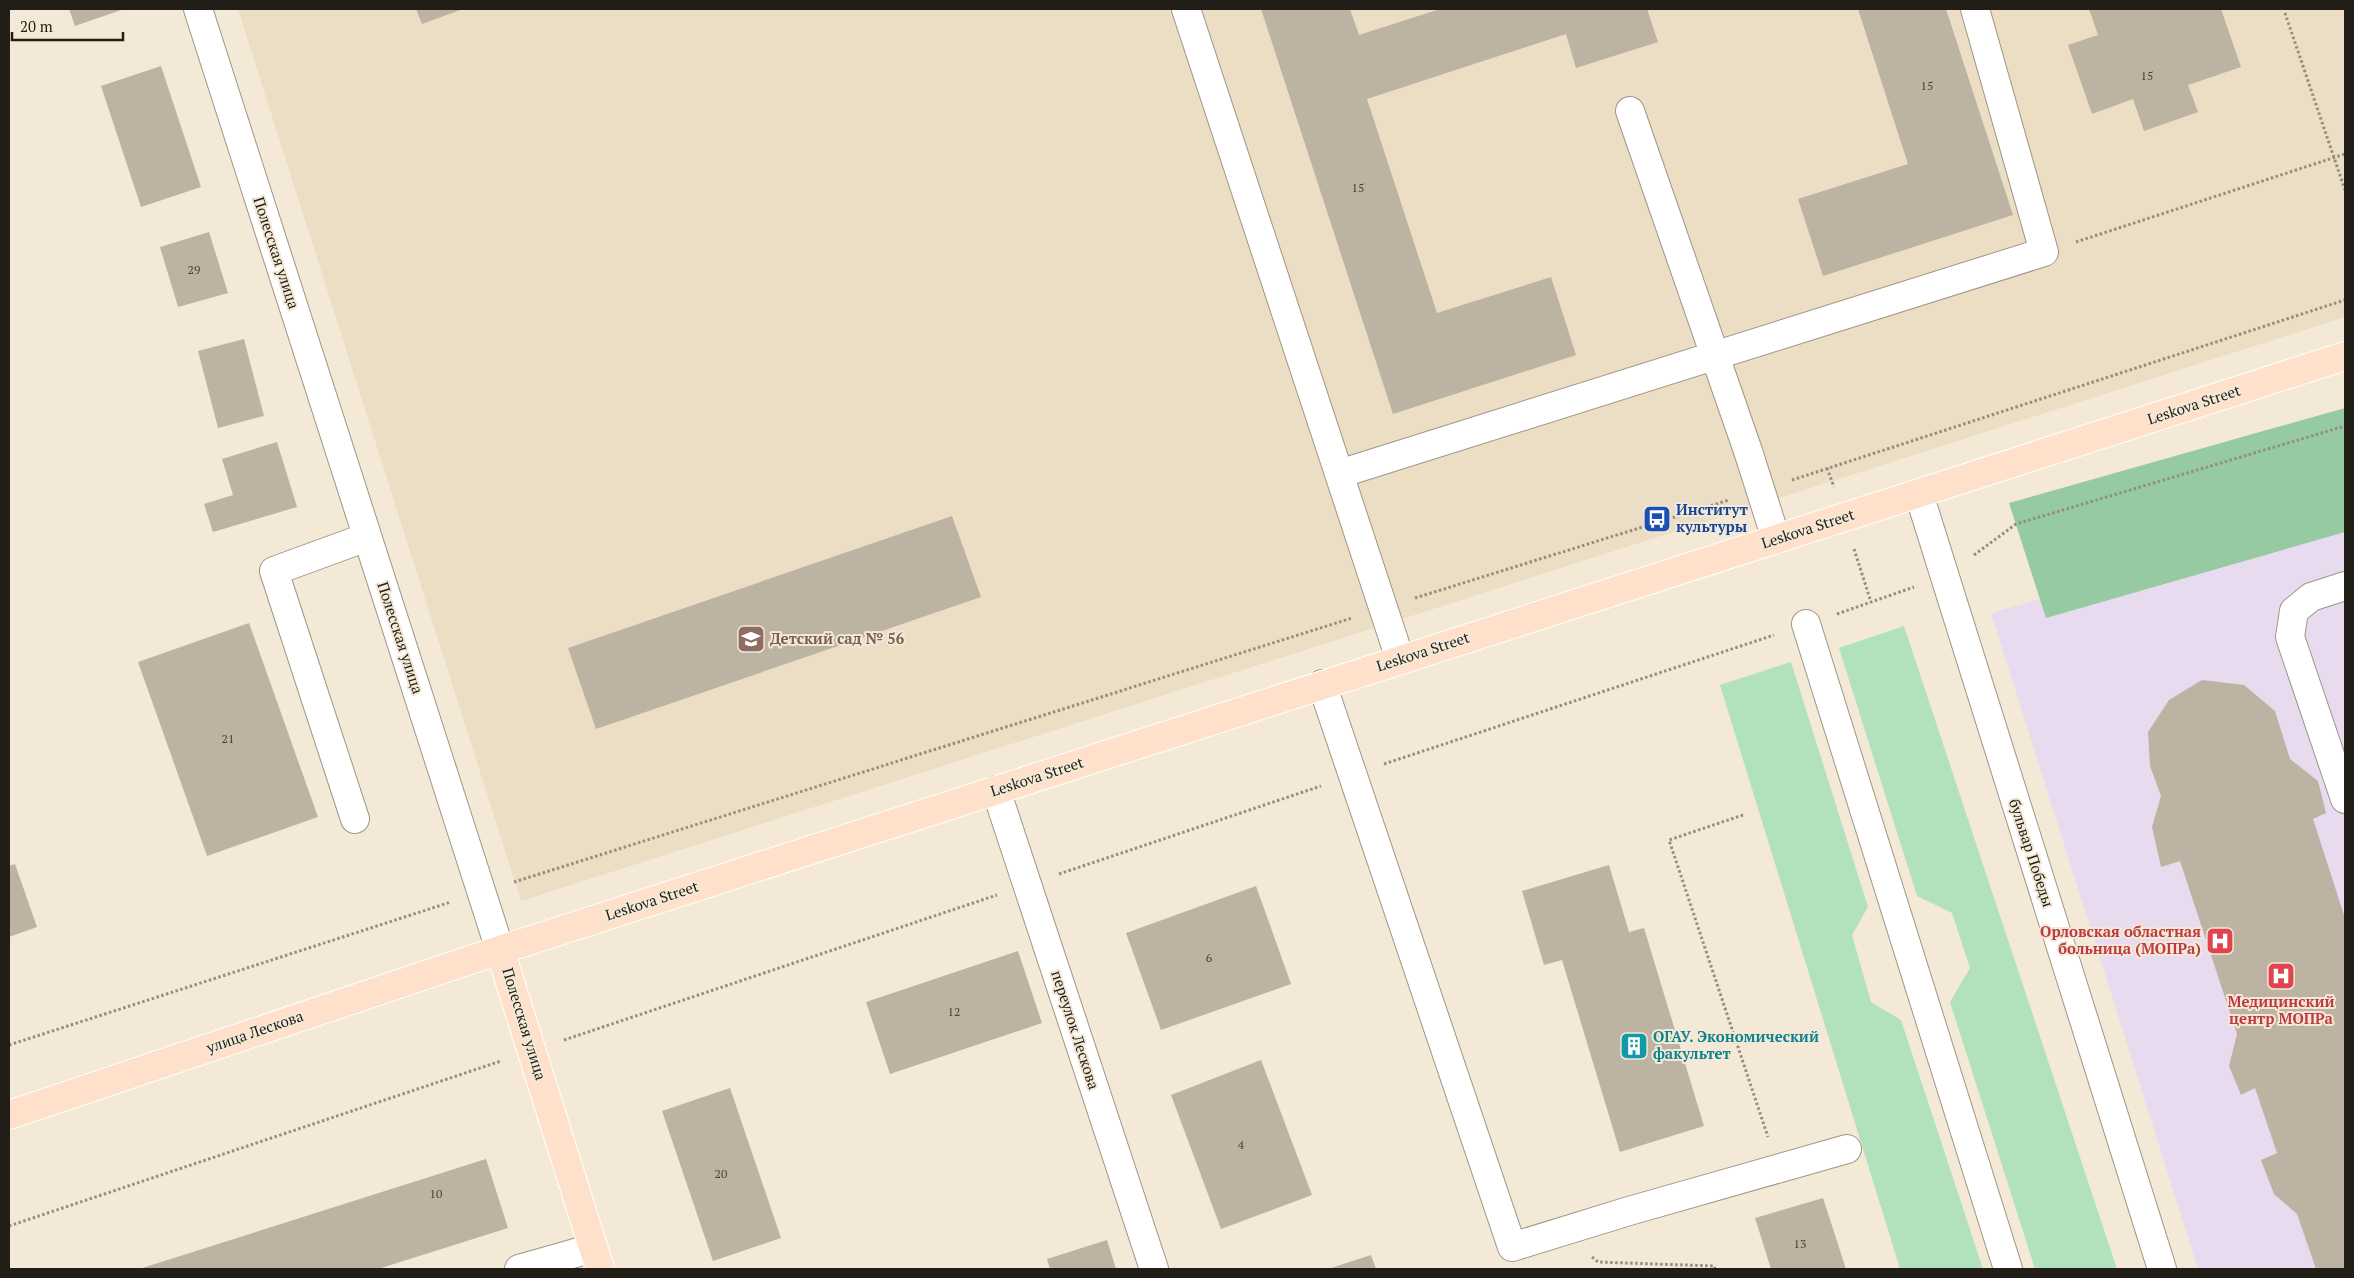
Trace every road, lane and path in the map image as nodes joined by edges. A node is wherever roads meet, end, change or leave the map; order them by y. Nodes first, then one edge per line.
1 (198, 9) edge
2 (1186, 9) edge
3 (1975, 9) edge
4 (2285, 13) dead end
5 (1630, 111) dead end
6 (2345, 154) edge
7 (2334, 158) junction
8 (2345, 190) edge
9 (2044, 252) junction
10 (2345, 356) edge
11 (1715, 357) junction
12 (2345, 426) edge
13 (1339, 474) junction
14 (1920, 494) junction
15 (368, 537) junction
16 (1776, 539) junction
17 (1944, 576) junction
18 (2345, 586) edge
19 (1806, 624) junction
20 (1400, 659) junction
21 (1322, 684) junction
22 (1353, 775) junction
23 (996, 790) junction
24 (2345, 798) edge
25 (1743, 815) dead end
26 (355, 819) dead end
27 (1027, 884) junction
28 (482, 892) junction
29 (500, 950) junction
30 (9, 1045) edge
31 (532, 1050) junction
32 (9, 1115) edge
33 (1847, 1149) dead end
34 (1779, 1168) junction
35 (9, 1226) edge
36 (1558, 1232) junction
37 (596, 1259) edge
38 (520, 1269) edge
39 (1154, 1269) edge
40 (1715, 1269) edge
41 (2008, 1269) edge
42 (2162, 1269) edge

1 - 15 street, Полесская улица
2 - 13 street
3 - 9 street
4 - 7 path
5 - 11 street
6 - 7 path
7 - 8 path
7 - 9 path
9 - 11 street
10 - 14 main road, Leskova Street
11 - 13 street
11 - 16 street
12 - 17 path
13 - 20 street
14 - 16 main road, Leskova Street
14 - 17 street, бульвар Победы
15 - 26 street
15 - 28 street, Полесская улица
16 - 20 main road, Leskova Street
17 - 19 path
17 - 42 street, бульвар Победы
18 - 24 street
19 - 22 path
19 - 41 street
20 - 21 main road, Leskova Street
21 - 22 street
21 - 23 main road, Leskova Street
22 - 27 path
22 - 36 street
23 - 27 street, переулок Лескова
23 - 29 main road, Leskova Street
25 - 34 path
27 - 31 path
27 - 39 street, переулок Лескова
28 - 29 street, Полесская улица
28 - 30 path
29 - 31 main road, Полесская улица
29 - 32 main road, улица Лескова
31 - 35 path
31 - 37 main road, Полесская улица
33 - 34 street
34 - 36 street
36 - 40 path
37 - 38 street

